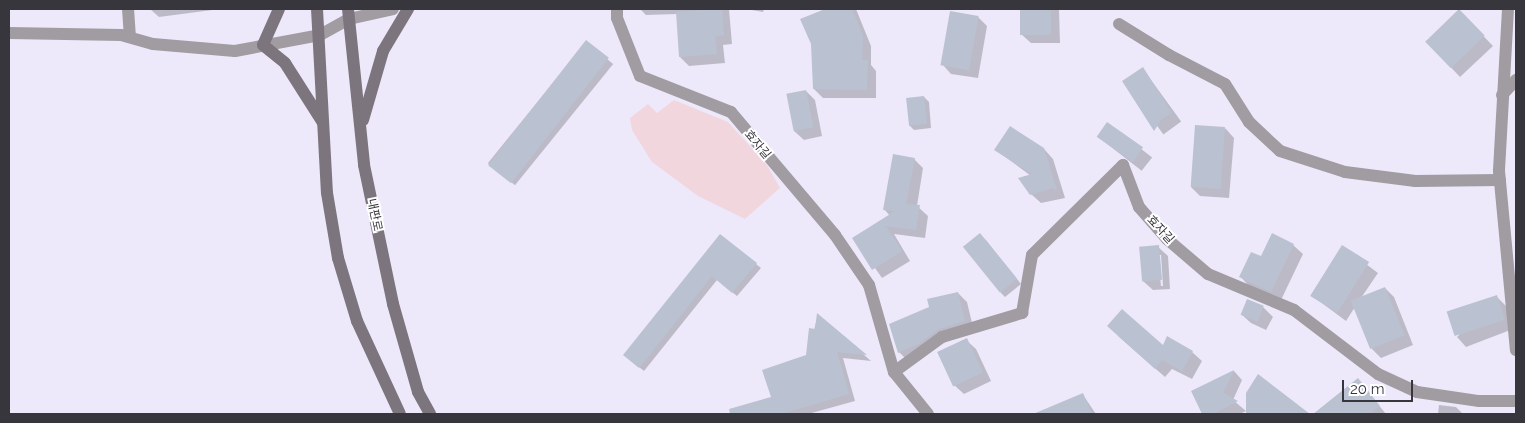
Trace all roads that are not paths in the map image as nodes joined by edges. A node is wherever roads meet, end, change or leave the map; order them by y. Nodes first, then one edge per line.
1 (128, 9) edge
2 (279, 9) edge
3 (317, 9) edge
4 (393, 9) edge
5 (408, 9) edge
6 (617, 9) edge
7 (1508, 9) edge
8 (348, 14) edge
9 (1119, 24) dead end
10 (9, 33) edge
11 (320, 35) junction
12 (130, 37) junction
13 (263, 46) junction
14 (1516, 80) edge
15 (1502, 95) junction
16 (322, 122) junction
17 (360, 130) junction
18 (1500, 180) junction
19 (1516, 350) edge
20 (894, 372) junction
21 (1516, 401) edge
22 (400, 414) edge
23 (430, 414) edge
24 (928, 414) edge

1 - 12 street
2 - 13 street
3 - 11 street
4 - 8 street
5 - 17 street
6 - 20 street, 효자길
7 - 15 street
8 - 11 street
8 - 17 street, 내판로
9 - 18 street
10 - 12 street
11 - 13 street
11 - 16 street
12 - 13 street
13 - 16 street
14 - 15 street
15 - 18 street
16 - 22 street
17 - 23 street, 내판로
18 - 19 street
20 - 21 street, 효자길
20 - 24 street, 효자길

